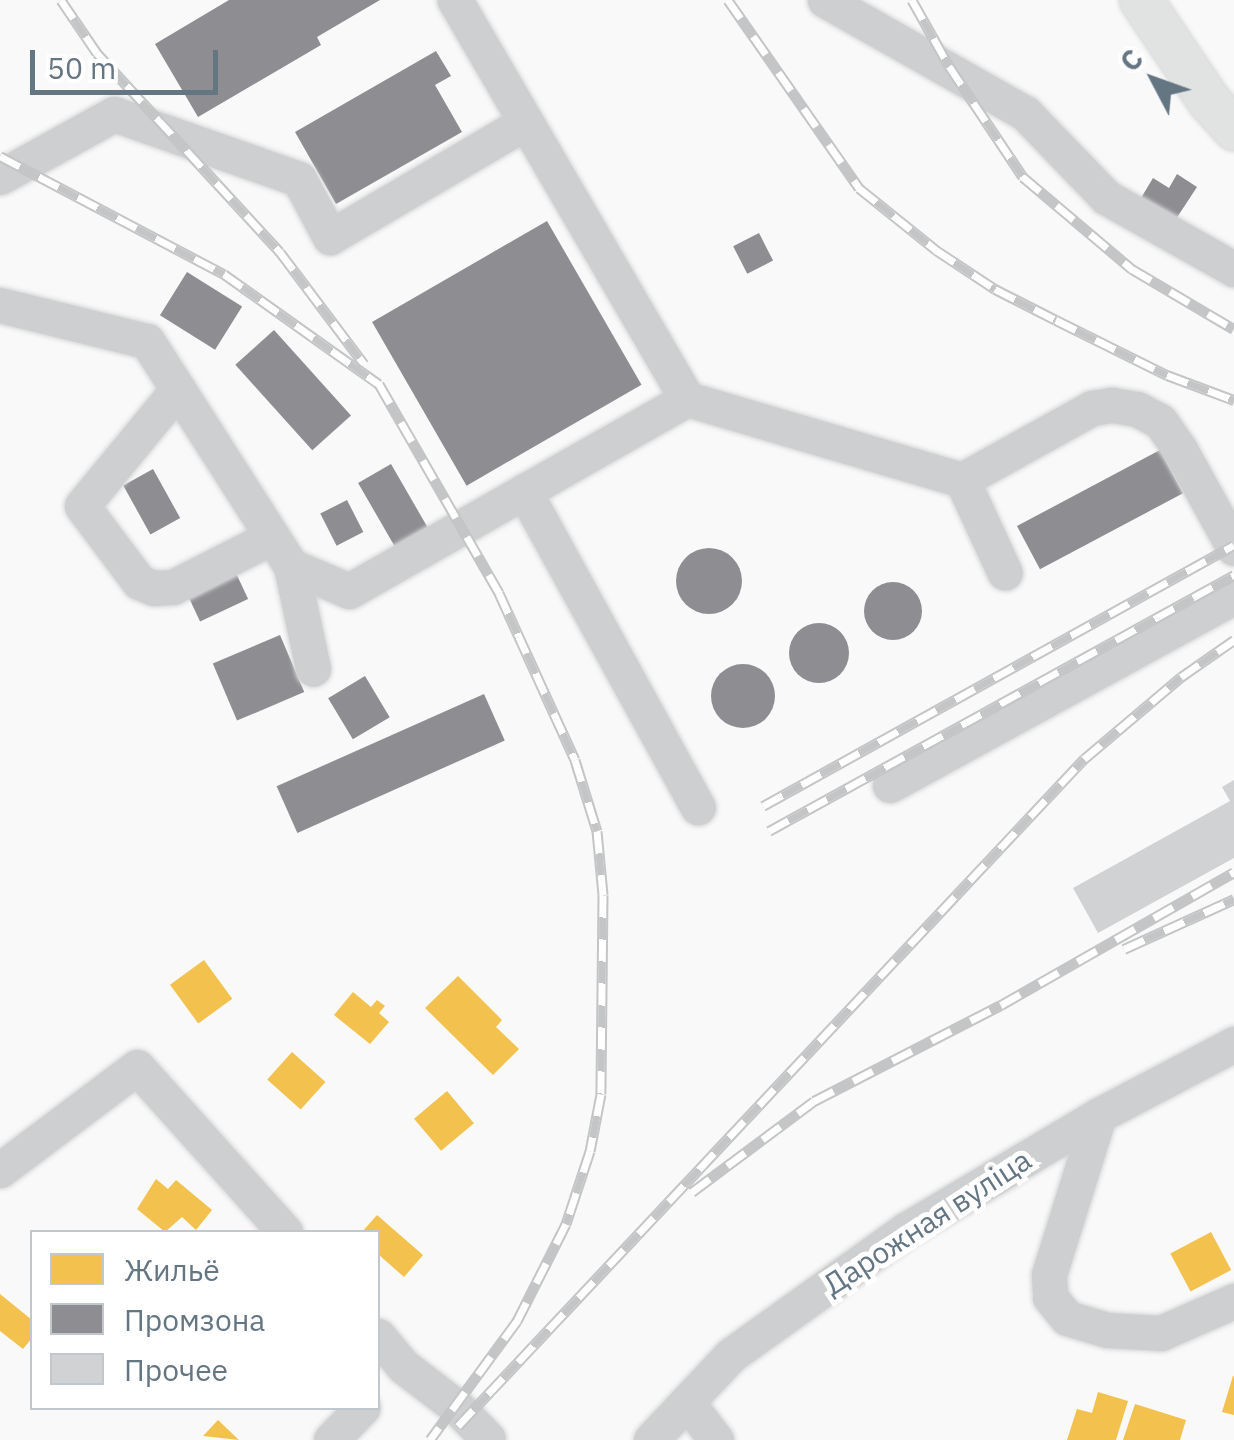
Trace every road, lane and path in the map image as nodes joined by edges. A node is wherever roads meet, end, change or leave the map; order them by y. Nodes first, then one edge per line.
1 (456, 0) edge
2 (825, 0) edge
3 (1141, 0) edge
4 (526, 122) junction
5 (1234, 129) edge
6 (0, 177) edge
7 (1234, 269) edge
8 (0, 306) edge
9 (178, 389) junction
10 (686, 398) junction
11 (962, 480) junction
12 (524, 491) junction
13 (272, 536) junction
14 (1234, 548) edge
15 (291, 566) junction
16 (1005, 573) dead end
17 (1234, 597) edge
18 (314, 669) dead end
19 (890, 785) dead end
20 (698, 808) dead end
21 (1234, 1044) edge
22 (1100, 1114) junction
23 (0, 1170) edge
24 (283, 1230) edge
25 (1234, 1301) edge
26 (380, 1338) edge
27 (404, 1366) junction
28 (380, 1390) edge
29 (687, 1402) junction
30 (360, 1410) edge
31 (330, 1440) edge
32 (488, 1440) edge
33 (651, 1440) edge
34 (716, 1440) edge

1 - 4 street
2 - 7 street
3 - 5 main road
4 - 6 street
4 - 10 street
8 - 9 street
9 - 13 street
9 - 13 street
10 - 11 street
10 - 12 street
11 - 14 street
11 - 16 street
12 - 15 street
12 - 20 street
13 - 15 street
15 - 18 street
17 - 19 street
21 - 22 street, Дарожная вуліца
22 - 25 street
22 - 29 street, Дарожная вуліца
23 - 24 street
26 - 27 street
27 - 28 street
27 - 32 street
29 - 33 street, Дарожная вуліца
29 - 34 street
30 - 31 street

